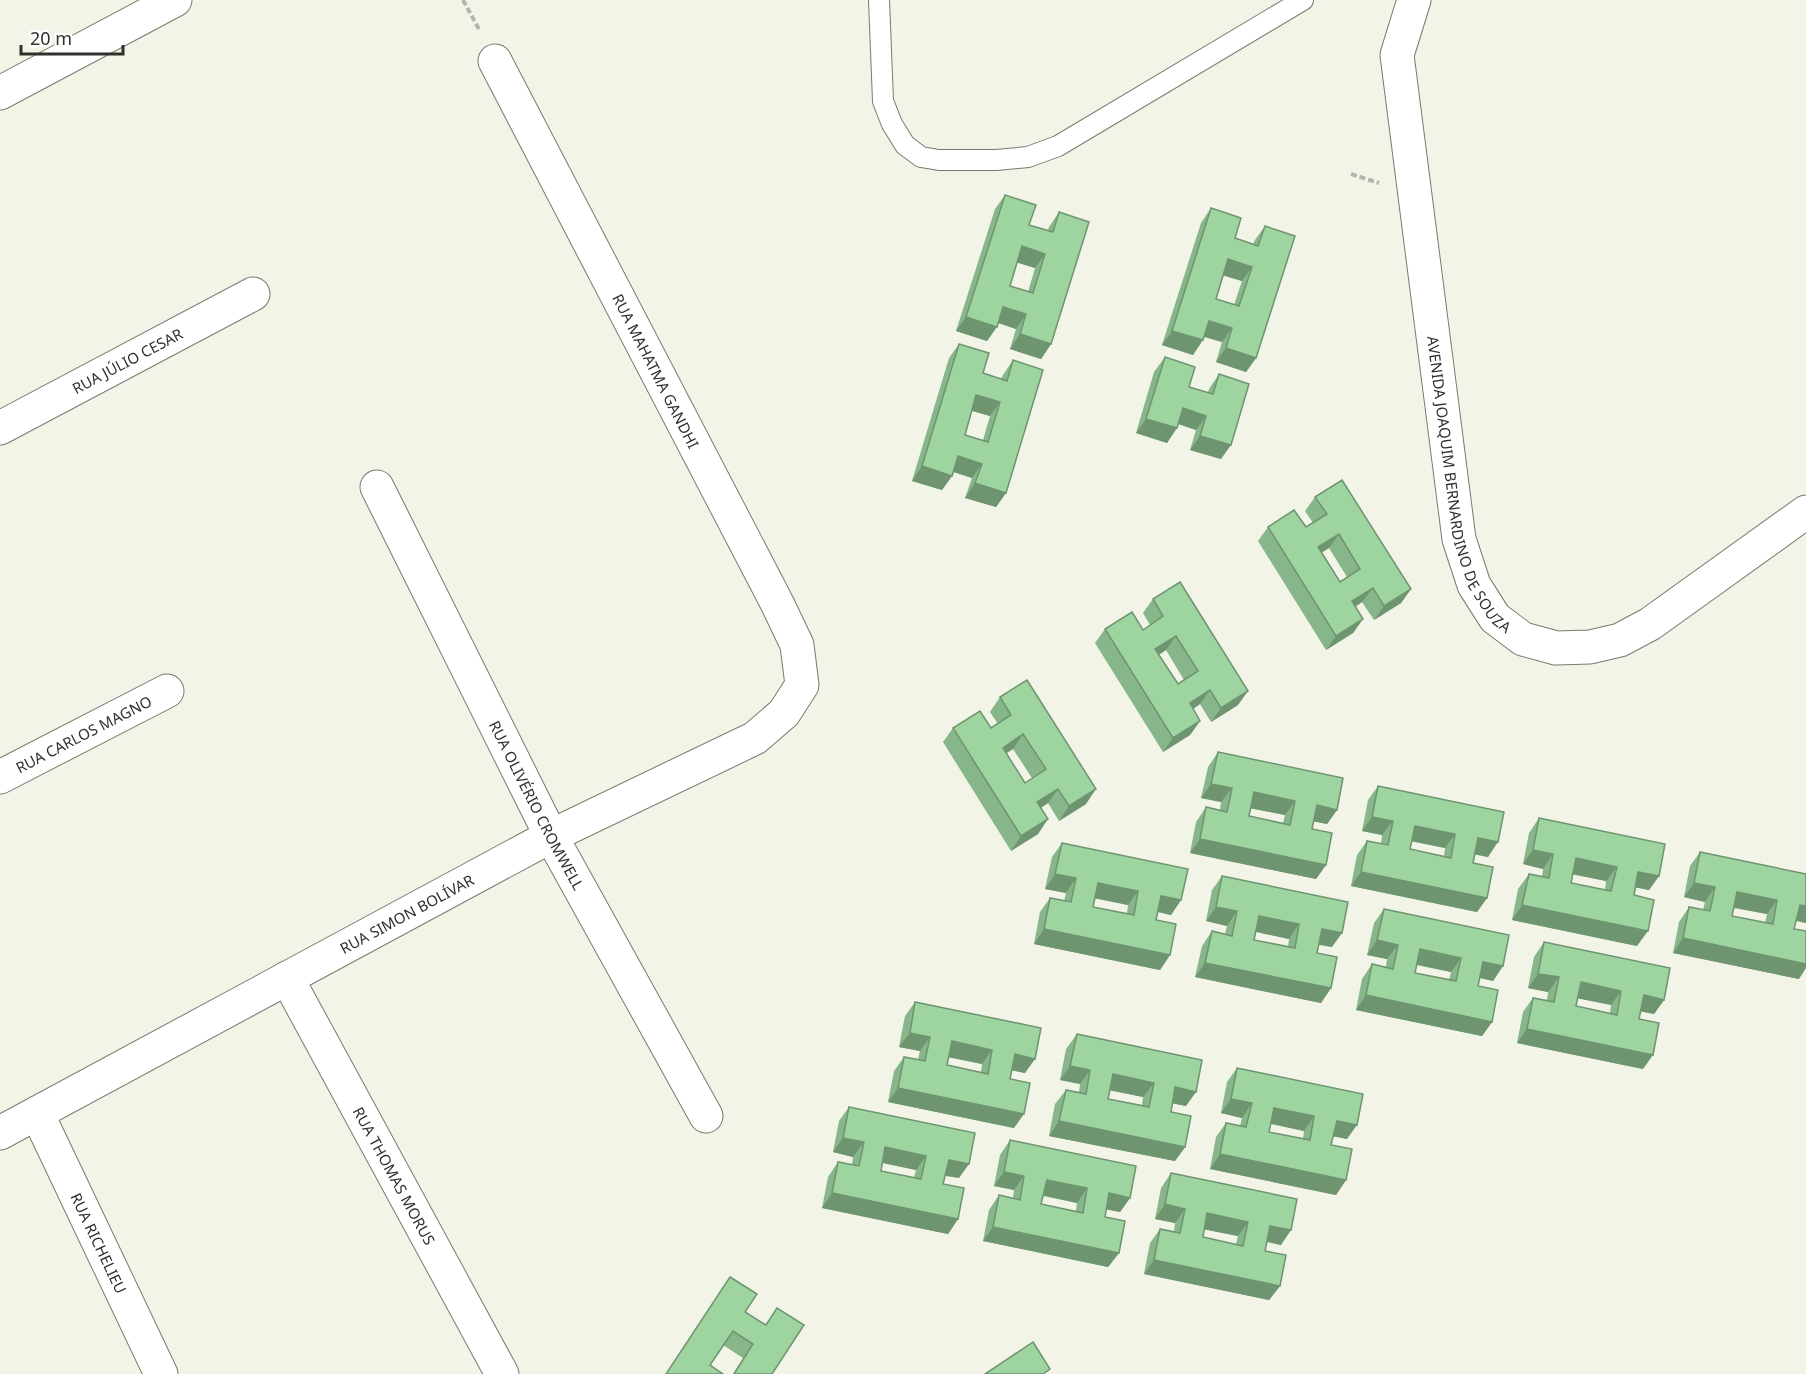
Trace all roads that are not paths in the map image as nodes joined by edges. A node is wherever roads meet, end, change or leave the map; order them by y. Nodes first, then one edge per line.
1 (175, 0) edge
2 (879, 0) edge
3 (1303, 0) edge
4 (1414, 0) edge
5 (495, 61) dead end
6 (0, 93) edge
7 (253, 294) dead end
8 (0, 428) edge
9 (377, 487) dead end
10 (1806, 512) edge
11 (802, 685) joint
12 (167, 691) dead end
13 (0, 777) edge
14 (551, 836) junction
15 (287, 978) junction
16 (37, 1113) junction
17 (706, 1116) dead end
18 (0, 1133) edge
19 (161, 1374) edge
20 (502, 1374) edge

1 - 6 street
2 - 3 lane
4 - 10 street, AVENIDA JOAQUIM BERNARDINO DE SOUZA
5 - 11 street, RUA MAHATMA GANDHI
7 - 8 street, RUA JÚLIO CESAR
9 - 14 street, RUA OLIVÉRIO CROMWELL
11 - 14 street, RUA SIMON BOLÍVAR
12 - 13 street, RUA CARLOS MAGNO
14 - 15 street, RUA SIMON BOLÍVAR
14 - 17 street, RUA OLIVÉRIO CROMWELL
15 - 16 street, RUA SIMON BOLÍVAR
15 - 20 street, RUA THOMAS MORUS
16 - 18 street, RUA SIMON BOLÍVAR
16 - 19 street, RUA RICHELIEU

